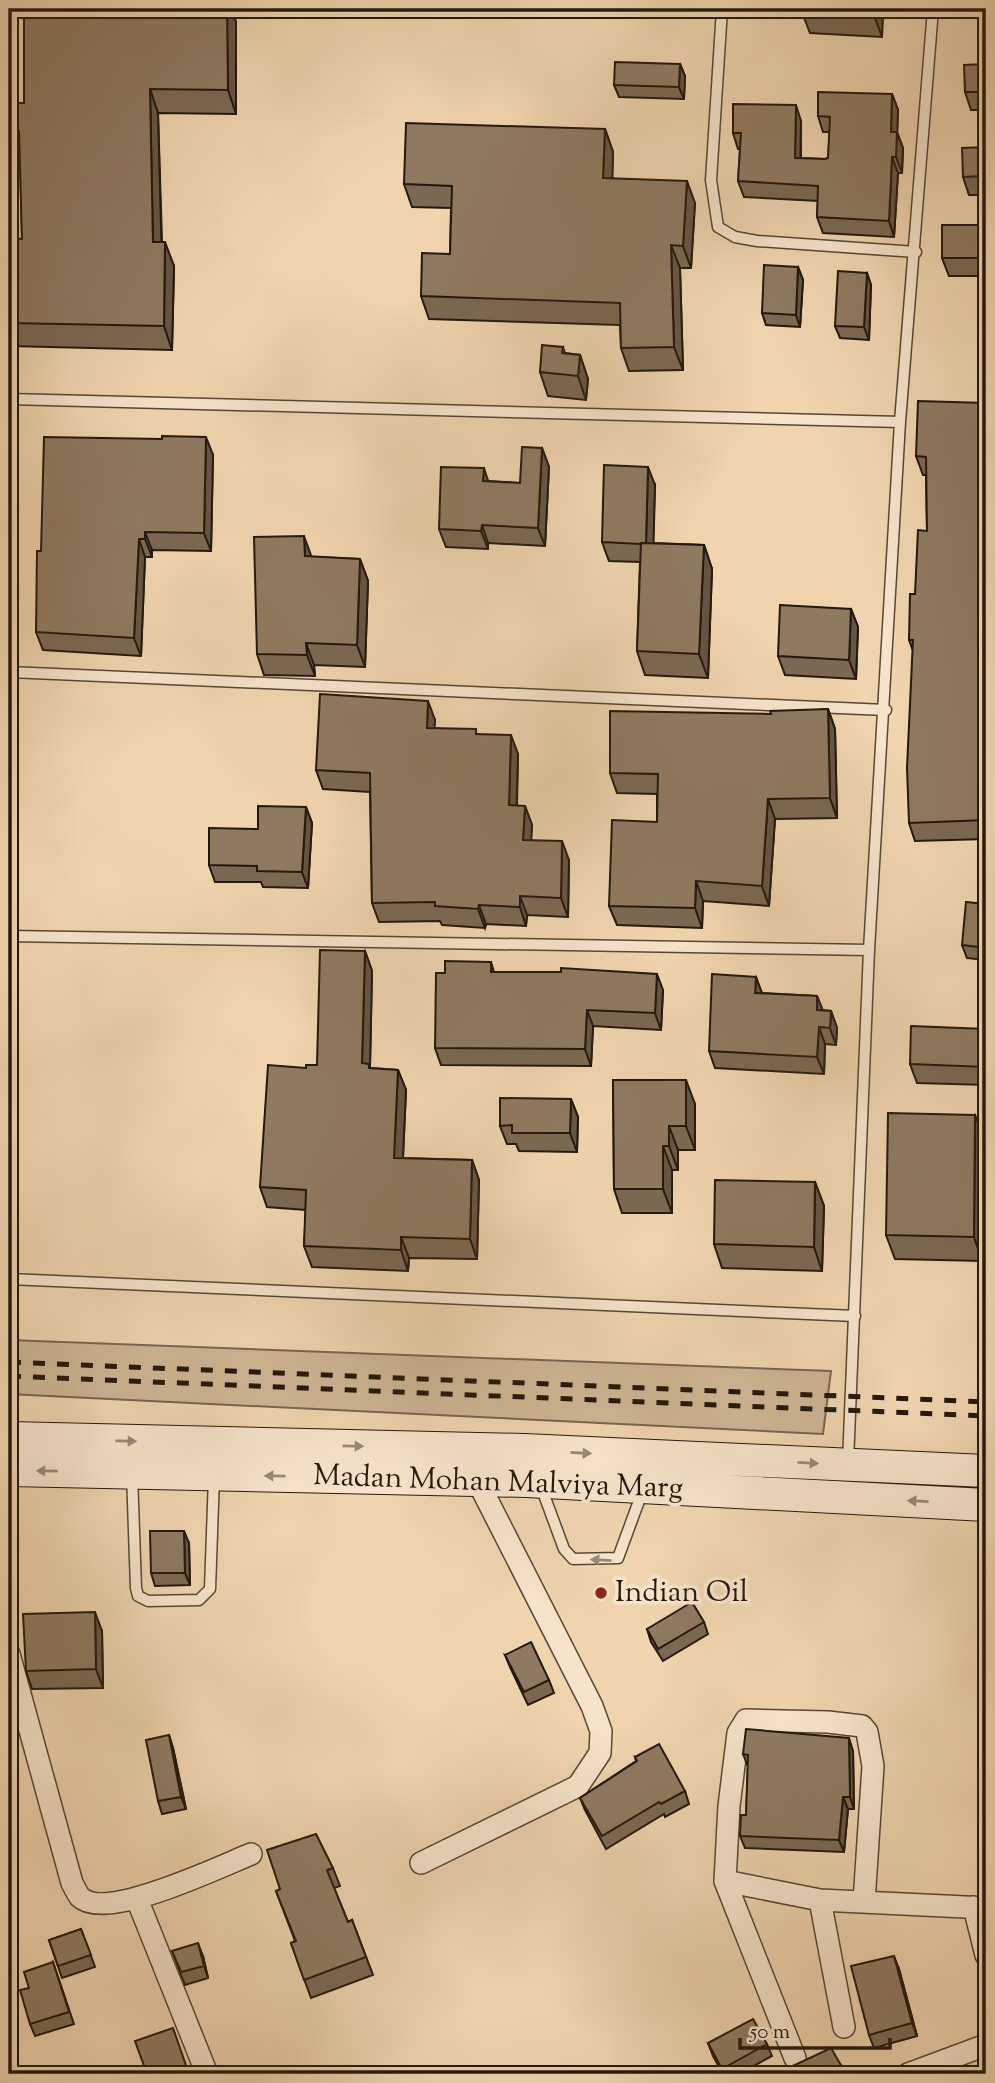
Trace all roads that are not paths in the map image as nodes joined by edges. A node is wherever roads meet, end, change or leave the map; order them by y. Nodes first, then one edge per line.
1 (722, 9) edge
2 (933, 9) edge
3 (916, 252) junction
4 (9, 400) edge
5 (900, 422) junction
6 (9, 672) edge
7 (886, 709) junction
8 (9, 936) edge
9 (869, 950) junction
10 (9, 1279) edge
11 (855, 1316) junction
12 (9, 1438) edge
13 (848, 1465) junction
14 (9, 1470) edge
15 (986, 1471) edge
16 (132, 1473) junction
17 (214, 1475) junction
18 (477, 1480) junction
19 (539, 1482) junction
20 (643, 1487) junction
21 (986, 1505) edge
22 (9, 1654) edge
23 (251, 1854) dead end
24 (421, 1863) dead end
25 (725, 1881) junction
26 (138, 1899) junction
27 (820, 1899) junction
28 (864, 1902) junction
29 (980, 1907) edge
30 (986, 1955) edge
31 (844, 2027) dead end
32 (986, 2045) edge
33 (795, 2058) dead end
34 (207, 2074) edge
35 (908, 2074) edge

1 - 3 lane
2 - 3 lane
3 - 5 lane
4 - 5 lane
5 - 7 lane
6 - 7 lane
7 - 9 lane
8 - 9 lane
9 - 11 lane
10 - 11 lane
11 - 13 lane
12 -> 13 main road, Madan Mohan Malviya Marg
13 - 15 main road, Madan Mohan Malviya Marg
16 -> 14 main road, Madan Mohan Malviya Marg
16 - 17 main road, Madan Mohan Malviya Marg
16 - 17 lane
18 -> 17 main road, Madan Mohan Malviya Marg
18 - 19 main road, Madan Mohan Malviya Marg
18 - 24 street
19 - 20 main road, Madan Mohan Malviya Marg
20 -> 19 lane
21 -> 20 main road, Madan Mohan Malviya Marg
22 - 26 street
23 - 26 street
25 - 27 street
25 - 28 street
25 - 33 street
26 - 34 street
27 - 28 street
27 - 31 street
28 - 29 street
29 - 30 street
32 - 35 street

